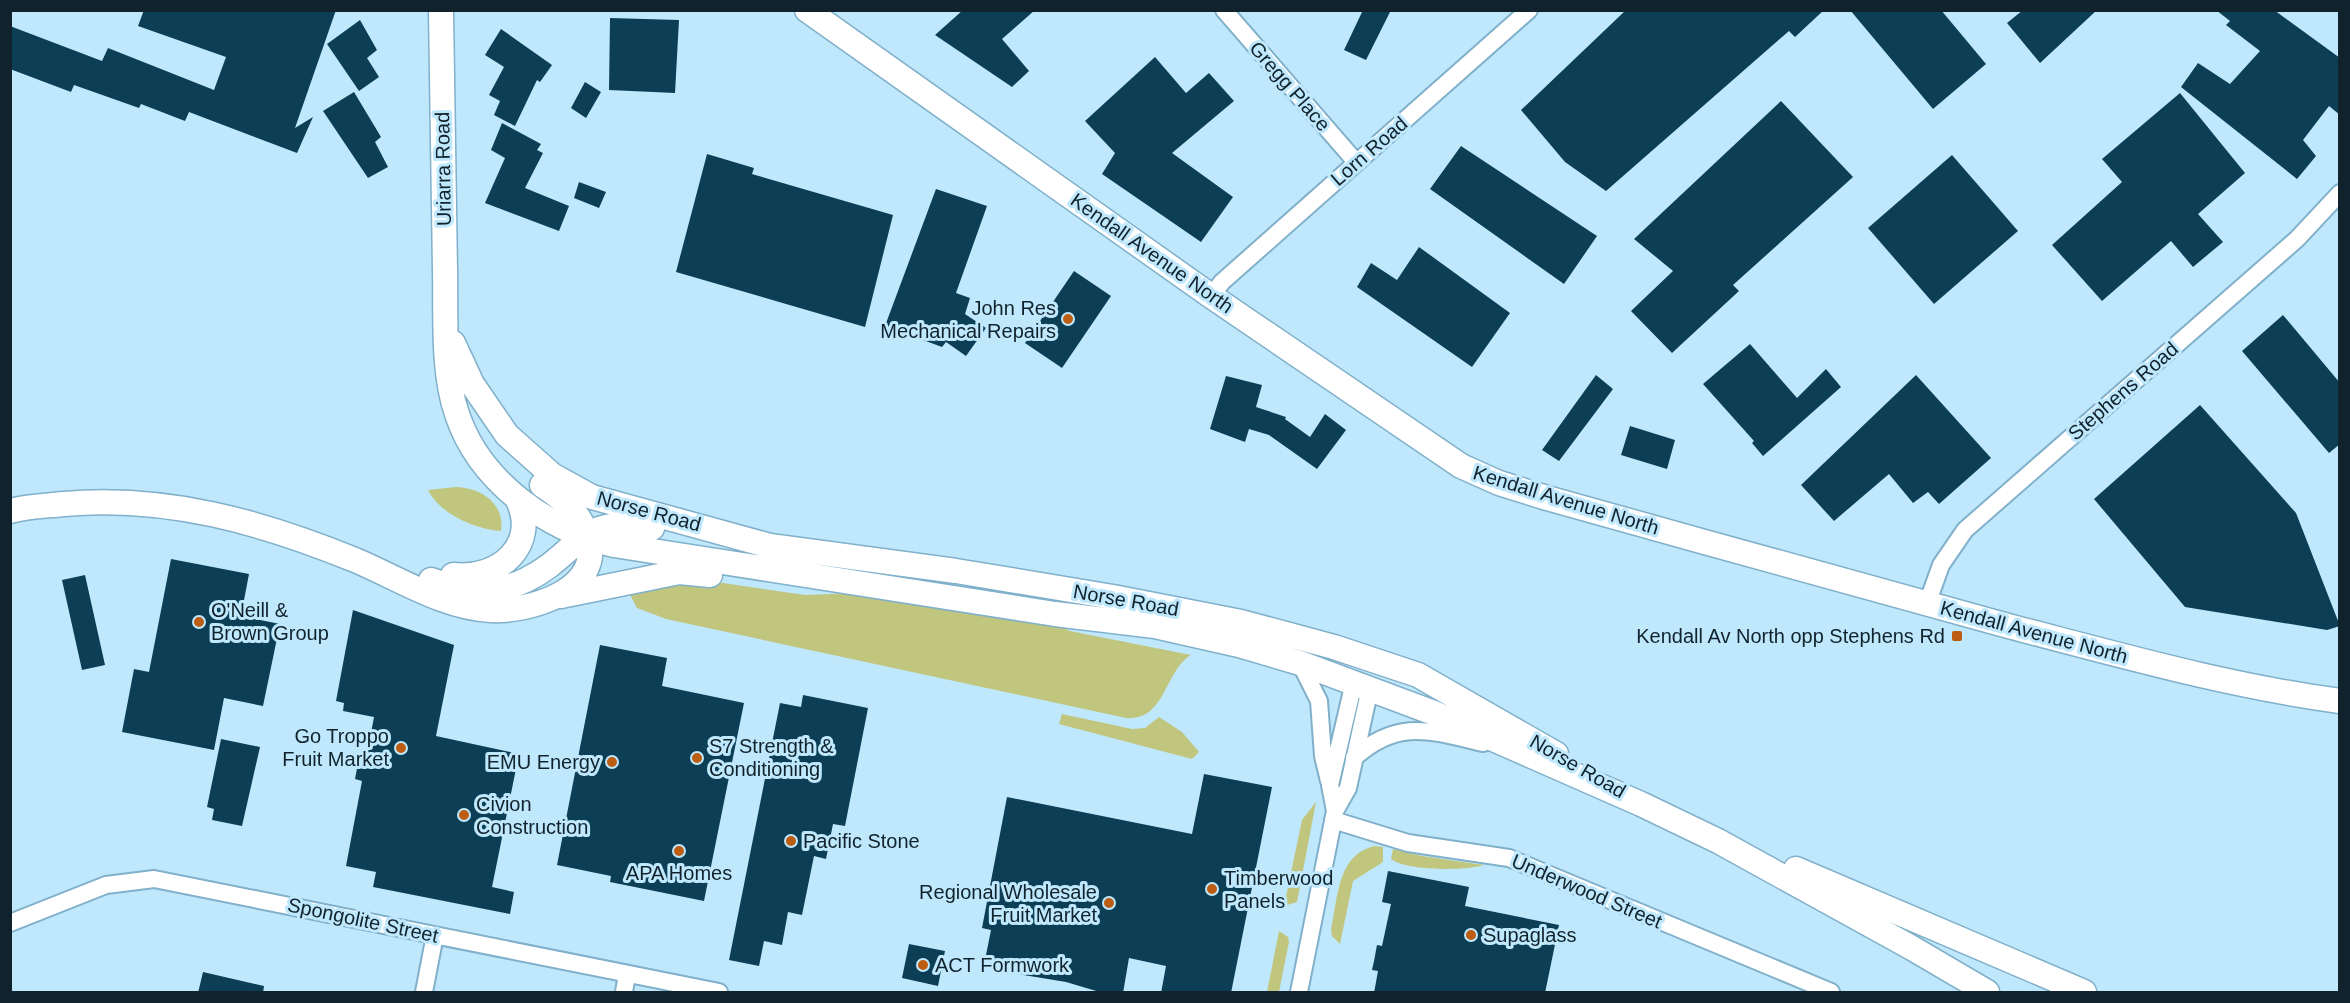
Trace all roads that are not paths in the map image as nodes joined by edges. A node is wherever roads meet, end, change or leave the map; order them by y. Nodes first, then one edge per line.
1 (441, 10) edge
2 (807, 10) edge
3 (1224, 10) edge
4 (1529, 10) edge
5 (1356, 162) junction
6 (2340, 193) edge
7 (1211, 296) junction
8 (446, 316) junction
9 (472, 384) junction
10 (517, 498) junction
11 (10, 511) edge
12 (586, 536) junction
13 (770, 546) junction
14 (353, 559) junction
15 (400, 568) junction
16 (855, 581) junction
17 (553, 598) junction
18 (1927, 604) junction
19 (1369, 658) junction
20 (1300, 663) junction
21 (1362, 685) junction
22 (2340, 701) edge
23 (1519, 752) junction
24 (1354, 758) junction
25 (1330, 785) junction
26 (1641, 804) junction
27 (1334, 815) junction
28 (1718, 841) junction
29 (10, 923) edge
30 (435, 935) junction
31 (627, 974) junction
32 (424, 993) edge
33 (624, 993) edge
34 (719, 993) edge
35 (1299, 993) edge
36 (1831, 993) edge
37 (1987, 993) edge
38 (2084, 993) edge

1 - 8 main road, Uriarra Road
2 - 7 main road, Kendall Avenue North
3 - 5 street, Gregg Place
4 - 5 street, Lorn Road
5 - 7 street, Lorn Road
6 - 18 street, Stephens Road
7 - 18 main road, Kendall Avenue North
8 - 9 main road, Norse Road
8 - 10 main road, Norse Road
9 - 12 main road
9 - 13 main road, Norse Road
10 - 12 main road, Norse Road
10 - 15 main road
11 - 14 main road
12 - 13 main road
12 - 15 main road
12 - 16 main road, Norse Road
12 - 17 main road
13 - 19 main road, Norse Road
14 - 15 main road
14 - 17 main road
16 - 17 main road
16 - 20 main road, Norse Road
18 - 22 main road, Kendall Avenue North
19 - 21 main road
19 - 26 main road, Norse Road
20 - 21 main road, Norse Road
20 - 25 street
21 - 23 main road, Norse Road
21 - 24 street
21 - 25 street
23 - 24 street
23 - 26 main road, Norse Road
24 - 27 street
25 - 27 street
26 - 28 main road, Norse Road
27 - 35 street
27 - 36 street, Underwood Street
28 - 37 main road, Norse Road
28 - 38 main road, Norse Road
29 - 30 street, Spongolite Street
30 - 31 street, Spongolite Street
30 - 32 street
31 - 33 street
31 - 34 street, Spongolite Street

